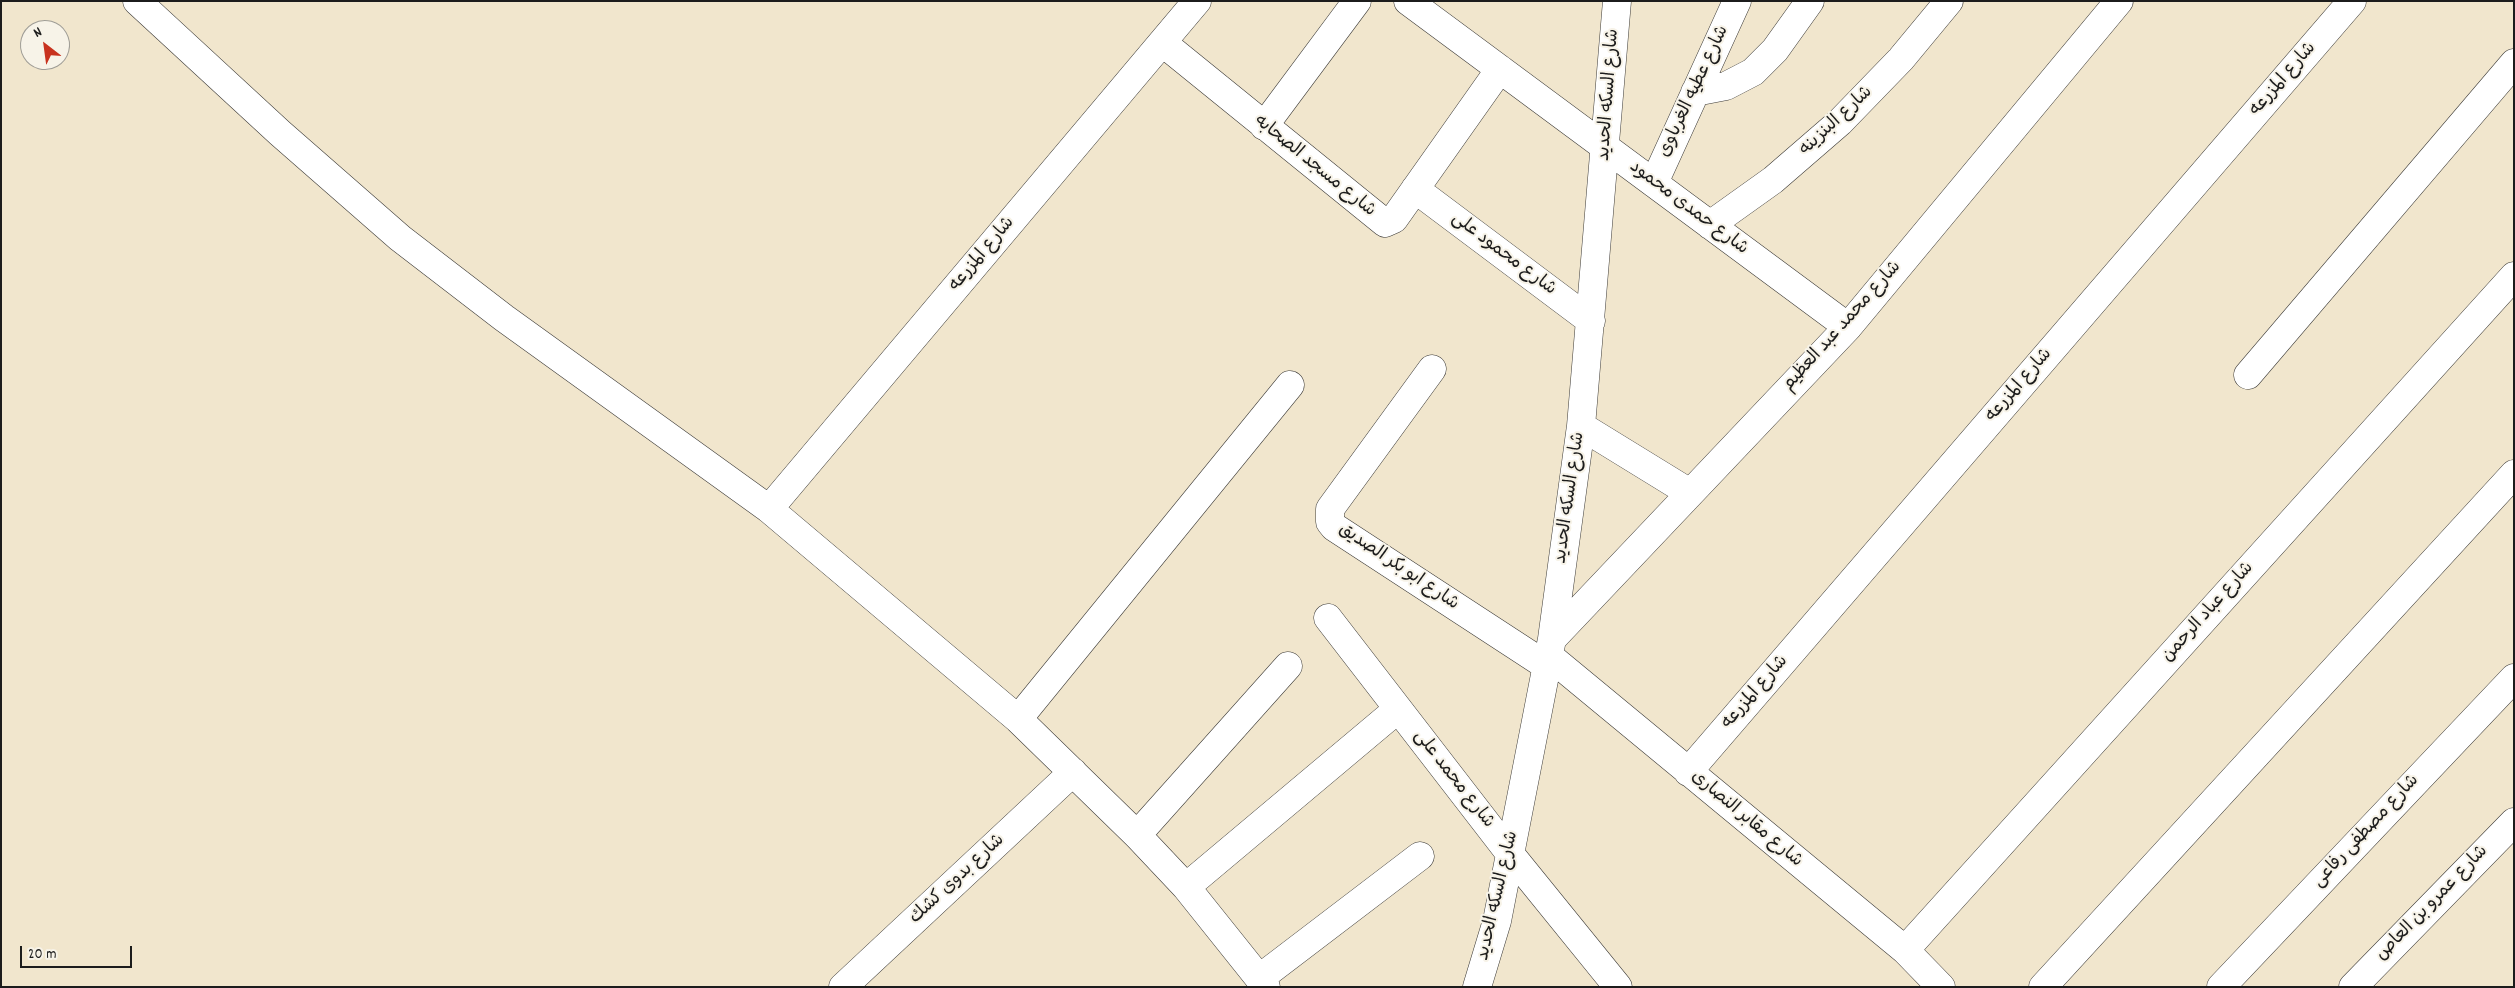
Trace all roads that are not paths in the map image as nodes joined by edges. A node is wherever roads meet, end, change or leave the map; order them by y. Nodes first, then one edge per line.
1 (137, 1) edge
2 (1197, 1) edge
3 (1357, 1) edge
4 (1408, 1) edge
5 (1617, 1) edge
6 (1737, 1) edge
7 (1810, 1) edge
8 (1949, 1) edge
9 (2119, 1) edge
10 (2352, 1) edge
11 (1163, 43) junction
12 (2514, 63) edge
13 (1500, 69) junction
14 (1695, 92) junction
15 (1264, 126) junction
16 (1606, 148) junction
17 (1654, 183) junction
18 (1415, 189) junction
19 (1710, 225) junction
20 (2514, 276) edge
21 (1591, 321) junction
22 (1848, 327) junction
23 (1432, 369) dead end
24 (2248, 375) dead end
25 (1290, 385) dead end
26 (1581, 426) junction
27 (2514, 474) edge
28 (1690, 494) junction
29 (769, 509) junction
30 (1328, 618) dead end
31 (1549, 654) junction
32 (1288, 666) dead end
33 (2514, 678) edge
34 (1398, 710) junction
35 (1018, 719) junction
36 (1073, 772) junction
37 (1688, 772) junction
38 (2514, 822) edge
39 (1136, 835) junction
40 (1510, 855) junction
41 (1420, 856) dead end
42 (1186, 888) junction
43 (1905, 950) junction
44 (1263, 982) edge
45 (843, 987) edge
46 (1477, 987) edge
47 (1618, 987) edge
48 (1941, 987) edge
49 (2043, 987) edge
50 (2221, 987) edge
51 (2353, 987) edge

1 - 29 street
2 - 11 street, شارع المزرعه
3 - 15 street
4 - 13 street, شارع حمدى محمود
5 - 16 street, شارع السكه الحديد
6 - 14 street, شارع عطيه الغرباوى
7 - 14 street
8 - 19 street, شارع البنزينه
9 - 22 street, شارع محمد عبد العظيم
10 - 37 street, شارع المزرعه
11 - 15 street, شارع مسجد الصحابه
11 - 29 street, شارع المزرعه
12 - 24 street
13 - 16 street, شارع حمدى محمود
13 - 18 street, شارع مسجد الصحابه
14 - 17 street, شارع عطيه الغرباوى
15 - 18 street, شارع مسجد الصحابه
16 - 17 street, شارع حمدى محمود
16 - 21 street, شارع السكه الحديد
17 - 19 street, شارع حمدى محمود
18 - 21 street, شارع محمود على
19 - 22 street, شارع حمدى محمود
20 - 43 street, شارع عباد الرحمن
21 - 26 street, شارع السكه الحديد
22 - 28 street, شارع محمد عبد العظيم
23 - 31 street, شارع ابو بكر الصديق
25 - 35 street
26 - 28 street
26 - 31 street, شارع السكه الحديد
27 - 49 street
28 - 31 street, شارع محمد عبد العظيم
29 - 35 street
30 - 34 street, شارع محمد على
31 - 37 street, شارع مقابر النصارى
31 - 40 street, شارع السكه الحديد
32 - 39 street
33 - 50 street, شارع مصطفى رفاعى
34 - 40 street, شارع محمد على
34 - 42 street
35 - 36 street
36 - 39 street
36 - 45 street, شارع بدوى كشك
37 - 43 street, شارع مقابر النصارى
38 - 51 street, شارع عمرو بن العاص
39 - 42 street
40 - 46 street, شارع السكه الحديد
40 - 47 street, شارع محمد على
41 - 44 street
42 - 44 street
43 - 48 street, شارع مقابر النصارى

